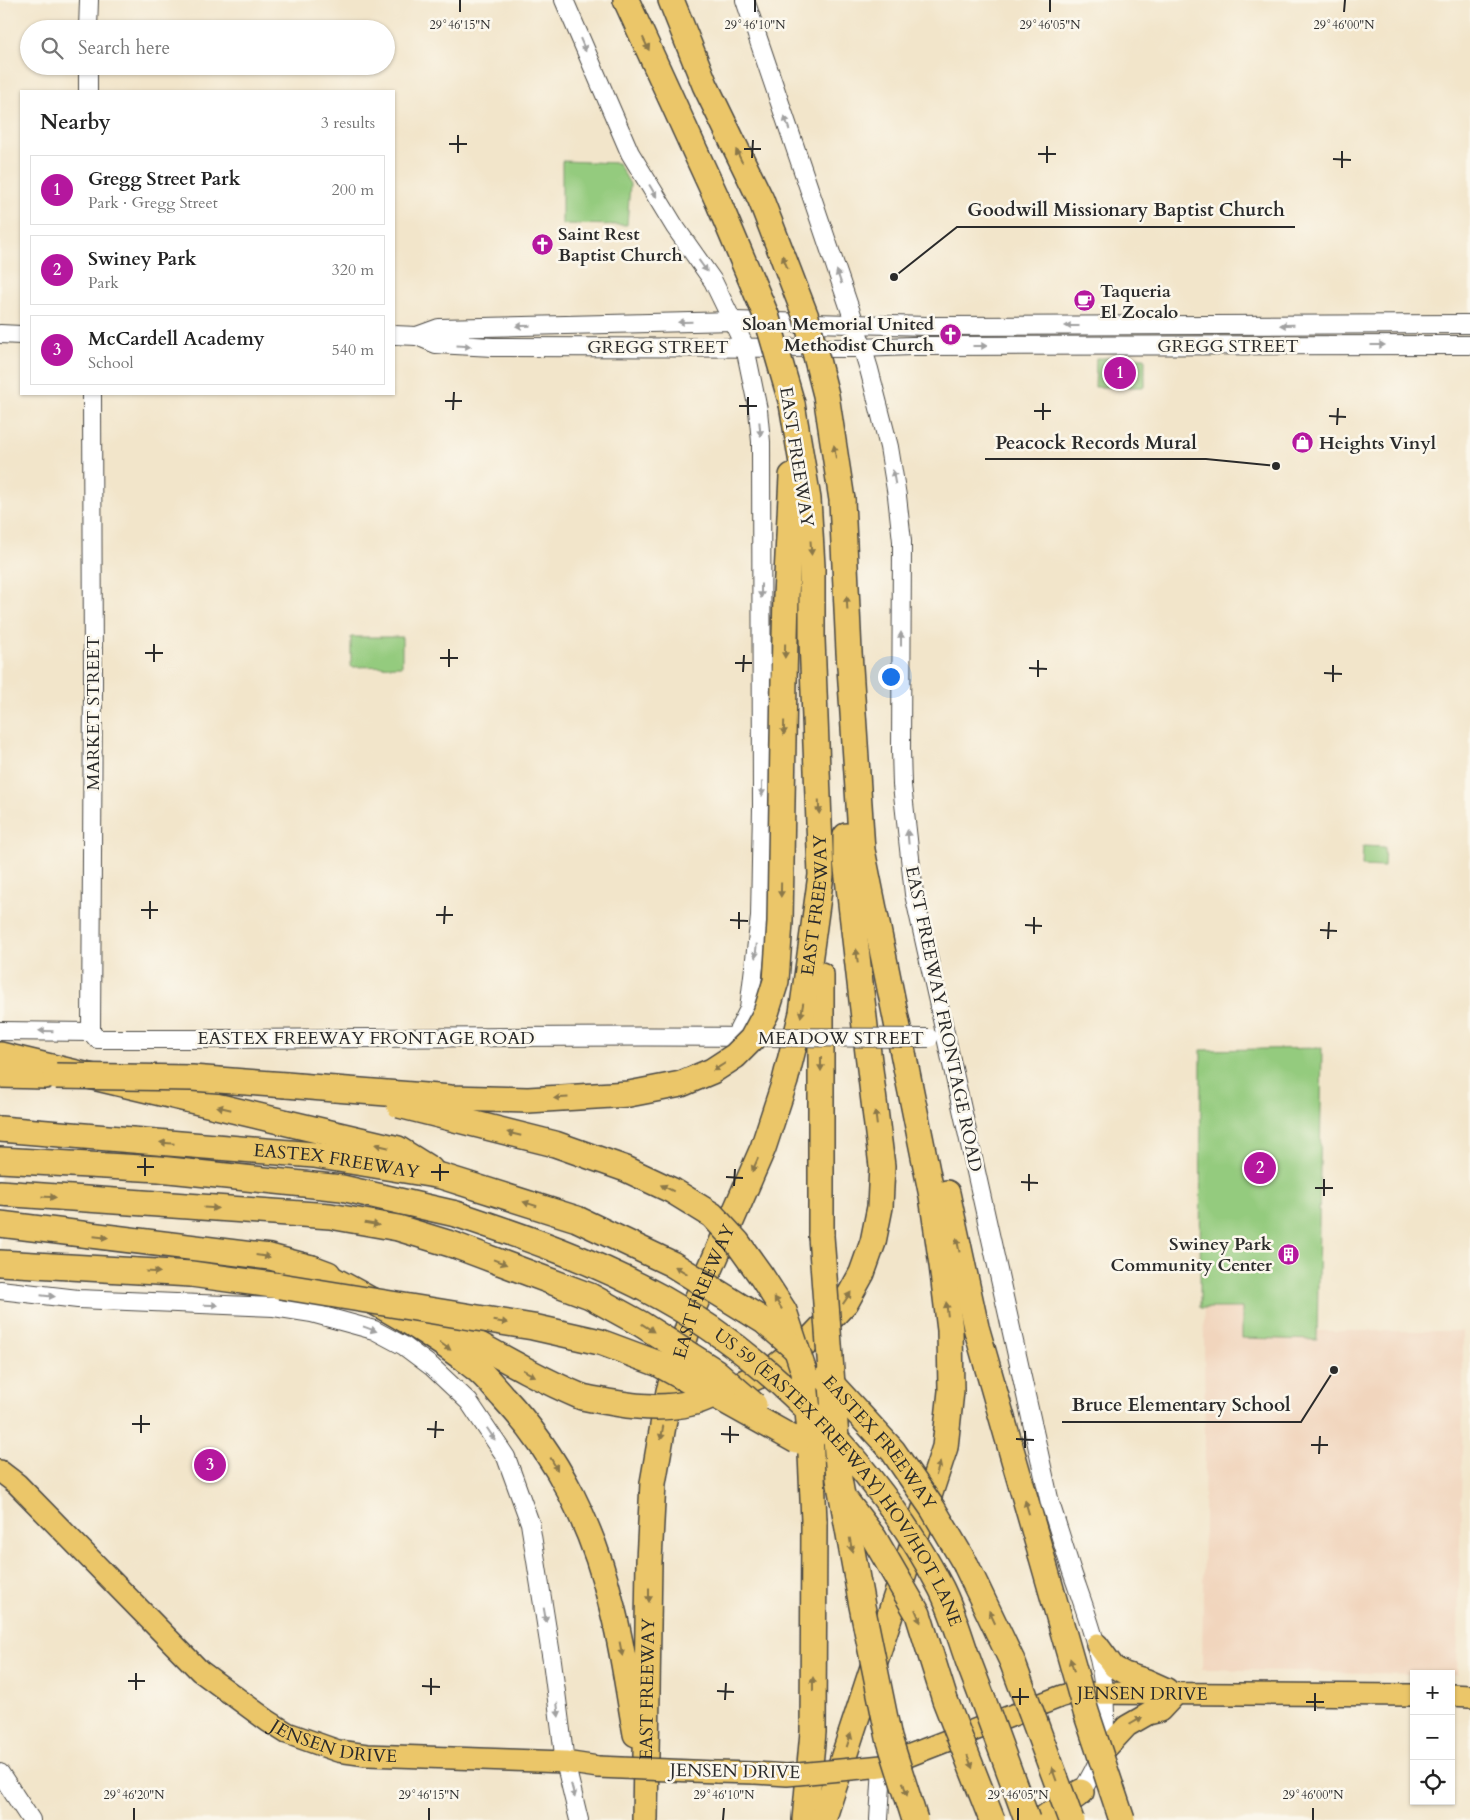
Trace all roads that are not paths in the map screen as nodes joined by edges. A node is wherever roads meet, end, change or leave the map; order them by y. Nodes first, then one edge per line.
1 (89, 0) edge
2 (564, 0) edge
3 (626, 0) edge
4 (671, 0) edge
5 (746, 0) edge
6 (88, 20) edge
7 (88, 75) edge
8 (88, 90) edge
9 (734, 321) junction
10 (855, 324) junction
11 (1470, 324) edge
12 (0, 334) edge
13 (20, 334) edge
14 (395, 335) edge
15 (418, 336) junction
16 (1470, 345) edge
17 (745, 346) junction
18 (861, 348) junction
19 (92, 395) edge
20 (800, 498) junction
21 (849, 652) junction
22 (857, 780) junction
23 (821, 875) junction
24 (0, 1031) edge
25 (91, 1032) junction
26 (735, 1037) junction
27 (947, 1039) junction
28 (0, 1055) edge
29 (0, 1075) edge
30 (335, 1089) junction
31 (0, 1130) edge
32 (0, 1160) edge
33 (441, 1176) junction
34 (0, 1193) edge
35 (0, 1224) edge
36 (0, 1263) edge
37 (312, 1268) junction
38 (0, 1290) edge
39 (796, 1441) junction
40 (0, 1471) edge
41 (1098, 1644) junction
42 (1105, 1692) junction
43 (1176, 1694) junction
44 (1410, 1695) edge
45 (1455, 1695) edge
46 (1470, 1696) edge
47 (1086, 1712) junction
48 (1101, 1754) junction
49 (565, 1762) junction
50 (872, 1767) junction
51 (0, 1773) edge
52 (1081, 1792) junction
53 (645, 1813) edge
54 (31, 1820) edge
55 (579, 1820) edge
56 (805, 1820) edge
57 (823, 1820) edge
58 (879, 1820) edge
59 (915, 1820) edge
60 (992, 1820) edge
61 (1027, 1820) edge
62 (1042, 1820) edge
63 (1056, 1820) edge
64 (1071, 1820) edge
65 (1122, 1820) edge
66 (1135, 1820) edge

1 - 6 street
2 -> 9 street
3 -> 20 highway, EAST FREEWAY, bridge
21 -> 4 highway, EAST FREEWAY, bridge
10 -> 5 street, EAST FREEWAY FRONTAGE ROAD
7 - 8 street
9 - 10 street, GREGG STREET
9 -> 15 street, GREGG STREET
9 - 17 street
11 -> 10 street, GREGG STREET
10 - 18 street, EAST FREEWAY FRONTAGE ROAD
12 - 13 street
14 - 15 street, GREGG STREET
15 -> 17 street, GREGG STREET
18 -> 16 street, GREGG STREET
17 - 18 street, GREGG STREET
17 -> 26 street
27 -> 18 street, EAST FREEWAY FRONTAGE ROAD
19 - 25 street, MARKET STREET
20 -> 23 highway, EAST FREEWAY
20 -> 30 highway, bridge
21 - 22 highway, EAST FREEWAY
37 -> 21 highway, bridge
47 -> 22 highway, bridge
57 -> 22 highway, EAST FREEWAY
23 -> 53 highway, EAST FREEWAY
23 -> 59 highway, bridge
25 -> 24 street, EASTEX FREEWAY FRONTAGE ROAD
25 - 26 street, EASTEX FREEWAY FRONTAGE ROAD
26 - 27 street, MEADOW STREET, bridge
27 - 41 street, EAST FREEWAY FRONTAGE ROAD
33 -> 28 highway
29 - 30 highway, bridge
56 -> 30 highway, bridge
33 -> 31 highway, EASTEX FREEWAY
32 - 61 highway, US 59 (EASTEX FREEWAY) HOV/HOT LANE, bridge
64 -> 33 highway, EASTEX FREEWAY, bridge
34 -> 39 highway, bridge
35 -> 37 highway
36 -> 39 highway, bridge
37 -> 53 highway
38 -> 49 street
39 -> 60 highway, bridge
40 - 49 main road, JENSEN DRIVE
41 - 42 street, EAST FREEWAY FRONTAGE ROAD
41 - 43 main road
42 - 43 main road, JENSEN DRIVE
42 - 48 street, EAST FREEWAY FRONTAGE ROAD
42 - 50 main road, JENSEN DRIVE
43 - 44 main road, JENSEN DRIVE
48 -> 43 main road
45 - 46 main road
47 - 65 highway, bridge
47 - 66 highway, bridge
48 - 52 street, EAST FREEWAY FRONTAGE ROAD
49 - 50 main road, JENSEN DRIVE, bridge
49 -> 55 street
50 - 58 street
51 - 54 street
52 - 62 highway
52 - 63 street, EAST FREEWAY FRONTAGE ROAD

